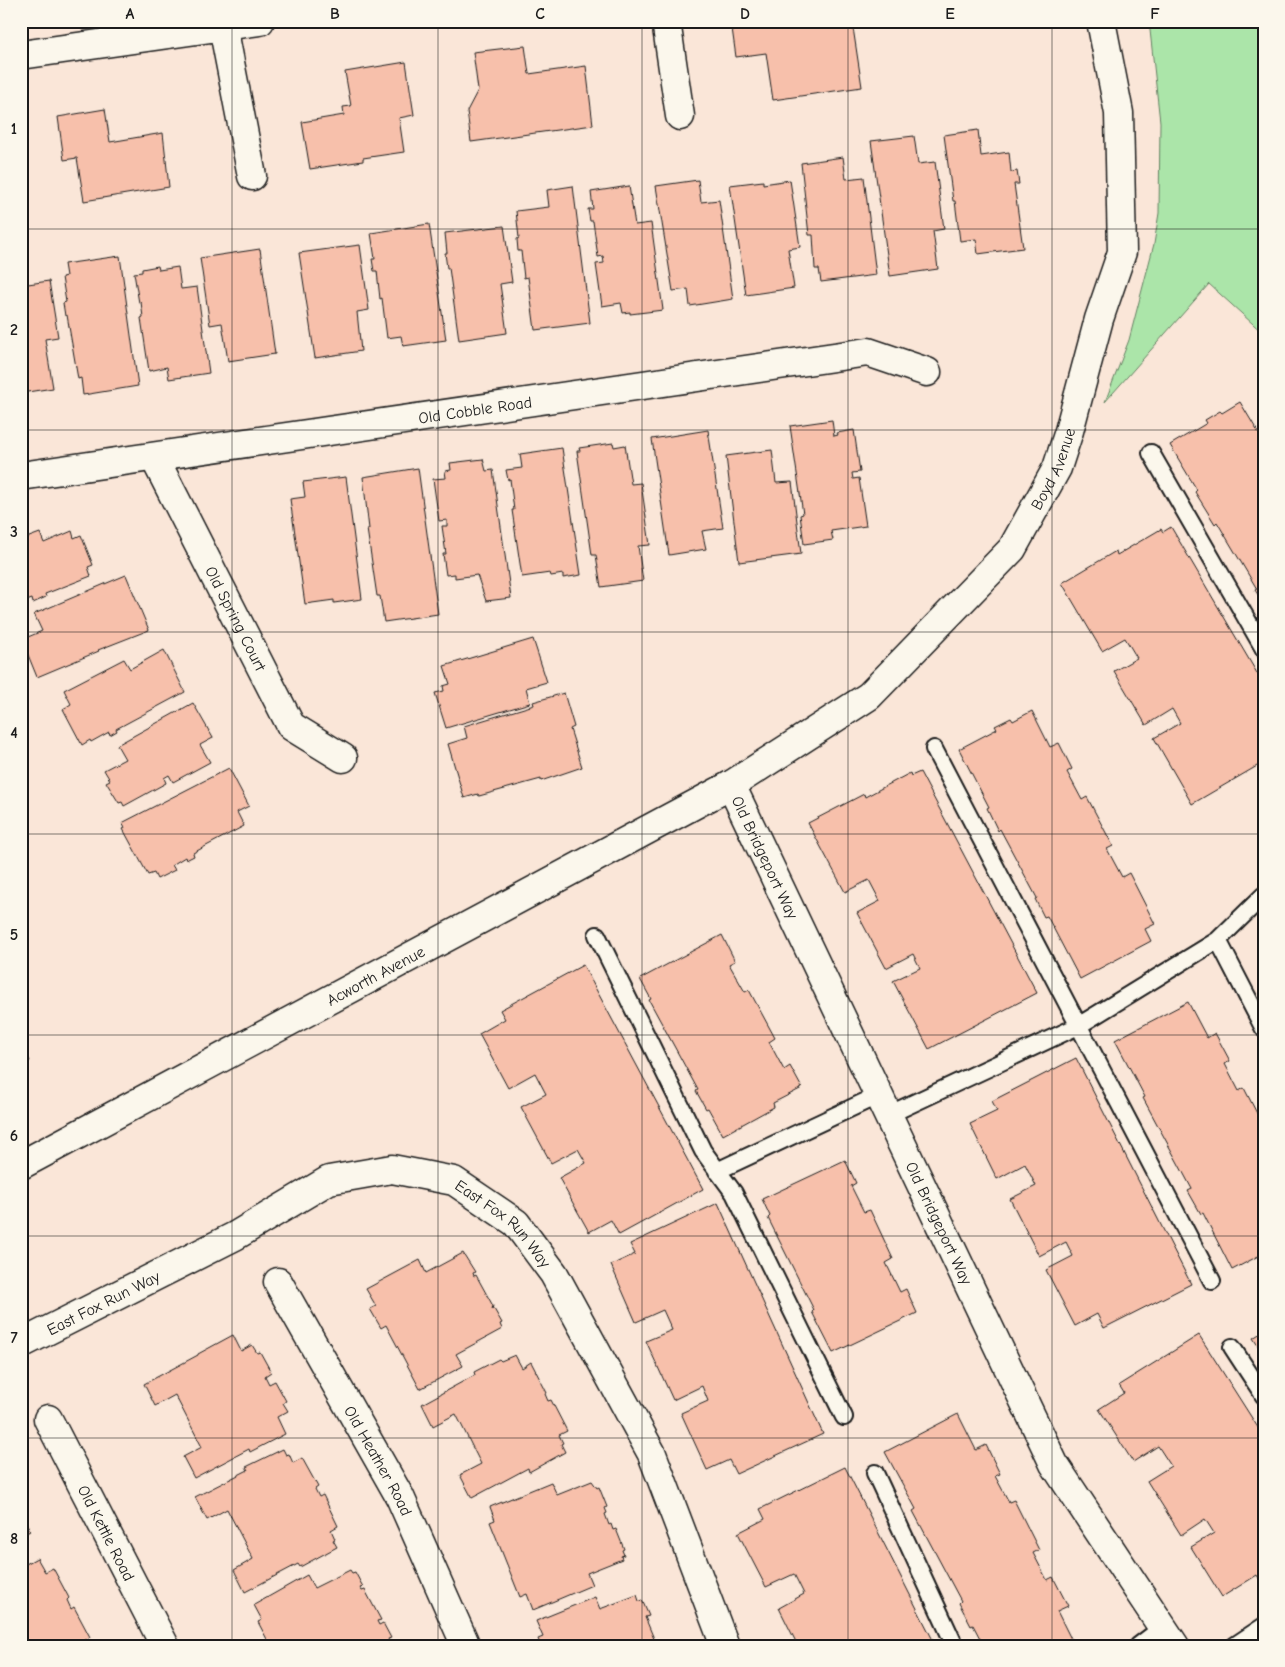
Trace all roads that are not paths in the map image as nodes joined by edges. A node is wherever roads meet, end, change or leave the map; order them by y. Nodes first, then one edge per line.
1 (260, 21) edge
2 (666, 21) edge
3 (1101, 21) edge
4 (223, 24) edge
5 (21, 55) edge
6 (680, 116) dead end
7 (252, 176) dead end
8 (927, 372) dead end
9 (1151, 453) dead end
10 (154, 457) junction
11 (21, 476) edge
12 (1264, 649) edge
13 (934, 749) dead end
14 (343, 758) dead end
15 (731, 785) junction
16 (1264, 896) edge
17 (596, 936) dead end
18 (1218, 940) junction
19 (1078, 1026) junction
20 (1264, 1029) edge
21 (883, 1105) junction
22 (21, 1164) edge
23 (717, 1171) junction
24 (1212, 1281) dead end
25 (278, 1282) dead end
26 (21, 1344) edge
27 (1232, 1347) dead end
28 (1264, 1396) edge
29 (844, 1417) dead end
30 (48, 1419) dead end
31 (875, 1473) dead end
32 (1264, 1626) edge
33 (1169, 1636) edge
34 (165, 1646) edge
35 (466, 1646) edge
36 (725, 1646) edge
37 (955, 1646) edge
38 (1138, 1646) edge
39 (1234, 1646) edge

1 - 4 street
2 - 6 street
3 - 15 street, Boyd Avenue
4 - 5 street
4 - 7 street
8 - 10 street, Old Cobble Road
9 - 12 lane
10 - 11 street, Old Cobble Road
10 - 14 street, Old Spring Court
13 - 19 lane
15 - 21 street, Old Bridgeport Way
15 - 22 street, Acworth Avenue
16 - 18 lane
17 - 23 lane
18 - 19 lane
18 - 20 lane
19 - 21 lane
19 - 24 lane
21 - 23 lane
21 - 33 street, Old Bridgeport Way
23 - 29 lane
25 - 35 street, Old Heather Road
26 - 36 street, East Fox Run Way
27 - 28 lane
30 - 34 street, Old Kettle Road
31 - 37 lane
32 - 39 lane
33 - 38 lane

